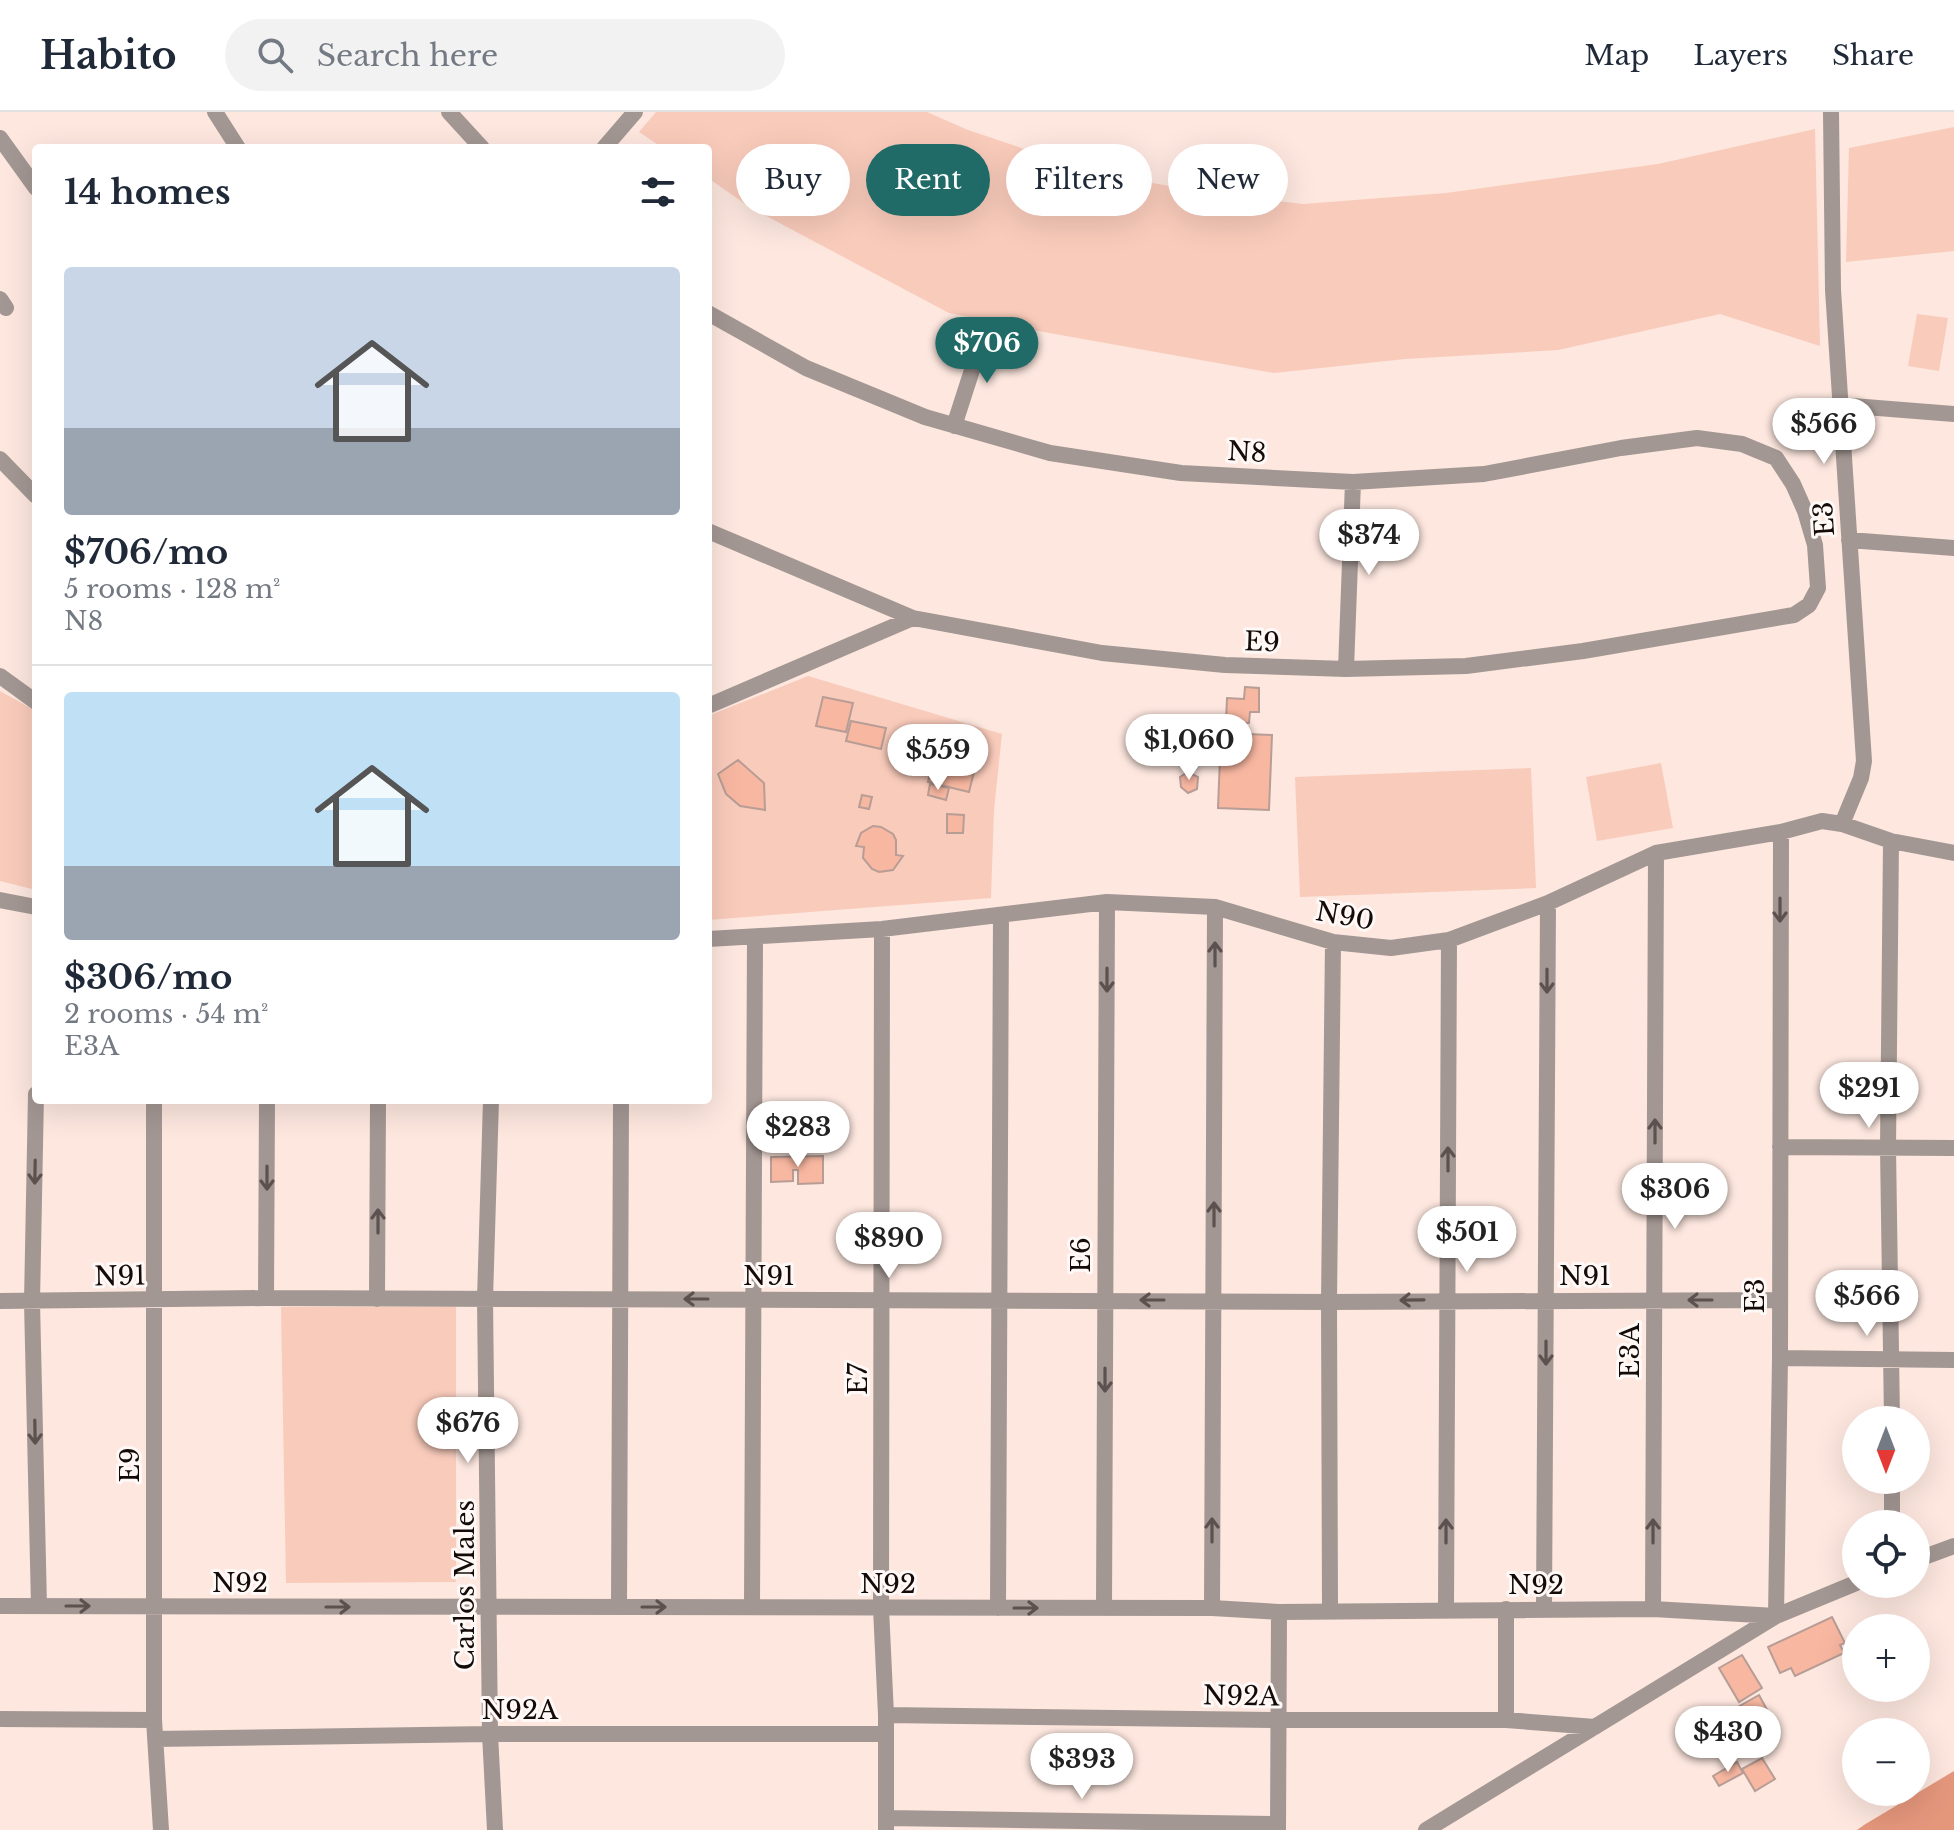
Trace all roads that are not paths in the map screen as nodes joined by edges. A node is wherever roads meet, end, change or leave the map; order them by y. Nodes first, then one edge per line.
1 (215, 112) edge
2 (449, 112) edge
3 (635, 112) edge
4 (1831, 112) edge
5 (0, 138) edge
6 (235, 144) edge
7 (478, 144) edge
8 (607, 144) edge
9 (32, 182) edge
10 (712, 315) edge
11 (984, 333) dead end
12 (1840, 405) junction
13 (1954, 414) edge
14 (954, 426) junction
15 (0, 459) edge
16 (1353, 482) junction
17 (32, 492) edge
18 (712, 533) edge
19 (1849, 540) junction
20 (1954, 548) edge
21 (1818, 588) joint
22 (913, 618) junction
23 (1346, 669) junction
24 (0, 676) edge
25 (32, 699) edge
26 (712, 704) edge
27 (1842, 824) junction
28 (1781, 832) junction
29 (1891, 841) junction
30 (1656, 853) junction
31 (1954, 853) edge
32 (0, 900) edge
33 (1107, 902) junction
34 (1548, 903) junction
35 (32, 906) edge
36 (1215, 907) junction
37 (1001, 915) junction
38 (882, 929) junction
39 (755, 938) junction
40 (712, 939) edge
41 (1449, 940) junction
42 (1333, 942) junction
43 (36, 1104) edge
44 (154, 1104) edge
45 (267, 1104) edge
46 (378, 1104) edge
47 (491, 1104) edge
48 (621, 1104) edge
49 (1780, 1147) junction
50 (1888, 1148) junction
51 (1954, 1148) edge
52 (266, 1298) junction
53 (154, 1299) junction
54 (377, 1299) junction
55 (485, 1299) junction
56 (620, 1299) junction
57 (754, 1300) junction
58 (882, 1300) junction
59 (999, 1300) junction
60 (1105, 1300) junction
61 (1213, 1300) junction
62 (1447, 1300) junction
63 (1546, 1300) junction
64 (1654, 1300) junction
65 (1778, 1300) junction
66 (0, 1301) edge
67 (32, 1302) junction
68 (1329, 1302) junction
69 (1780, 1358) junction
70 (1892, 1359) junction
71 (1954, 1360) edge
72 (1892, 1406) edge
73 (1954, 1546) edge
74 (1930, 1555) edge
75 (1842, 1589) edge
76 (0, 1606) edge
77 (39, 1606) junction
78 (153, 1607) junction
79 (490, 1607) junction
80 (619, 1607) junction
81 (752, 1607) junction
82 (881, 1608) junction
83 (998, 1608) junction
84 (1104, 1608) junction
85 (1212, 1608) junction
86 (1446, 1609) junction
87 (1506, 1609) junction
88 (1544, 1609) junction
89 (1653, 1609) junction
90 (1330, 1610) junction
91 (1279, 1612) junction
92 (1776, 1616) junction
93 (886, 1715) junction
94 (0, 1719) edge
95 (154, 1720) junction
96 (1278, 1720) junction
97 (1506, 1720) junction
98 (1595, 1727) junction
99 (490, 1734) junction
100 (886, 1734) junction
101 (155, 1739) junction
102 (886, 1824) edge
103 (1278, 1827) edge
104 (161, 1830) edge
105 (495, 1830) edge
106 (1426, 1830) edge

1 - 6 street
2 - 7 street
3 - 8 street
4 - 12 street, E3
5 - 9 street
10 - 14 street, N8
11 - 14 street
12 - 13 street
12 - 19 street, E3
14 - 16 street, N8
15 - 17 street
16 - 21 street, N8
16 - 23 street
18 - 22 street, E9
19 - 20 street
19 - 27 street, E3
21 - 23 street, E9
22 - 23 street, E9
22 - 26 street
24 - 25 street
27 - 28 street, N90
27 - 29 street, N90
28 - 30 street, N90
28 -> 49 street, E3
29 - 31 street, N90
29 - 50 street
30 - 34 street, N90
64 -> 30 street, E3A
32 - 35 street
33 - 36 street, N90
33 - 37 street, N90
33 -> 60 street, E6
34 - 41 street, N90
34 -> 63 street
36 - 42 street, N90
61 -> 36 street
37 - 38 street, N90
37 - 59 street
38 - 39 street, N90
38 - 58 street, E7
39 - 40 street, N90
39 - 57 street
41 - 42 street, N90
62 -> 41 street
42 - 68 street
43 -> 67 street
44 - 53 street, E9
45 -> 52 street
54 -> 46 street
47 - 55 street, Carlos Males
48 - 56 street
49 - 50 street
49 - 65 street, E3
50 - 51 street
50 - 70 street
52 - 53 street, N91
52 - 54 street, N91
53 - 67 street, N91
53 - 78 street, E9
54 - 55 street, N91
55 - 56 street, N91
55 - 79 street, Carlos Males
57 -> 56 street, N91
56 - 80 street
57 - 58 street, N91
57 - 81 street
58 - 59 street, N91
58 - 82 street, E7
59 - 60 street, N91
59 - 83 street
61 -> 60 street, N91
60 -> 84 street, E6
61 - 68 street, N91
85 -> 61 street
62 - 63 street, N91
62 -> 68 street, N91
86 -> 62 street
63 - 64 street, N91
63 -> 88 street
65 -> 64 street, N91
89 -> 64 street, E3A
65 - 69 street, E3
66 - 67 street, N91
67 -> 77 street
68 - 90 street
69 - 70 street
69 - 92 street, E3
70 - 71 street
70 - 72 street
73 - 74 street
75 - 92 street
76 - 77 street, N92
77 -> 78 street, N92
78 -> 79 street, N92
78 - 95 street, E9
79 - 80 street, N92
79 - 99 street, Carlos Males
80 -> 81 street, N92
81 - 82 street, N92
82 - 83 street, N92
82 - 93 street, E7
83 -> 84 street, N92
84 - 85 street, N92
85 - 91 street, N92
86 - 87 street, N92
86 - 90 street, N92
87 - 88 street, N92
87 - 97 street
88 - 89 street, N92
89 - 92 street, N92
90 - 91 street, N92
91 - 96 street
92 - 98 street
93 - 96 street, N92A
93 - 100 street, E7
94 - 95 street
95 - 101 street, E9
96 - 97 street, N92A
96 - 103 street
97 - 98 street, N92A
98 - 106 street
99 - 100 street, N92A
99 - 101 street, N92A
99 - 105 street, Carlos Males
100 - 102 street, E7
101 - 104 street, E9
102 - 103 street

